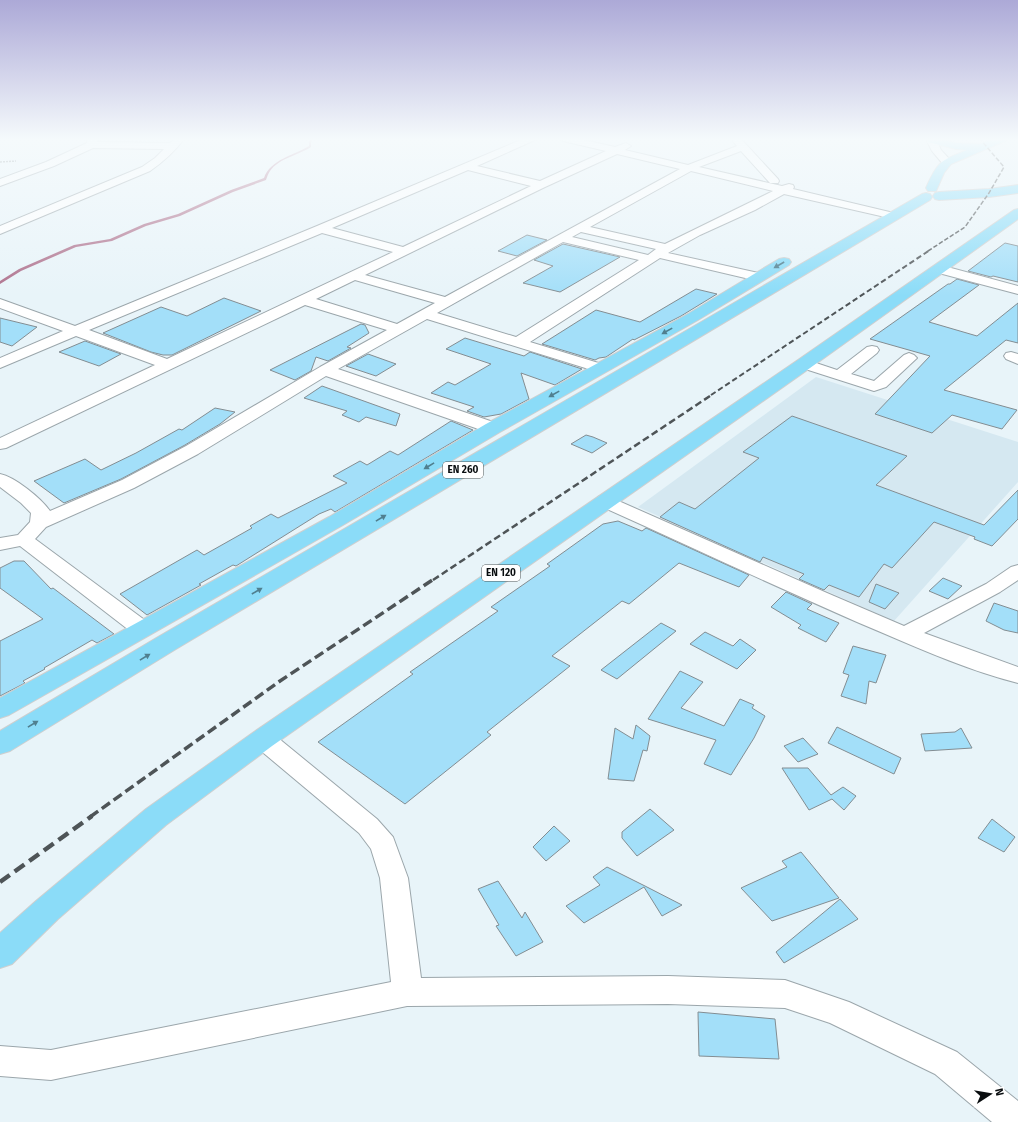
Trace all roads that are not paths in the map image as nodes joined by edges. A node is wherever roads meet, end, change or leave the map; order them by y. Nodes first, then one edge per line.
1 (92, 191) edge
2 (410, 191) edge
3 (527, 191) edge
4 (647, 191) edge
5 (782, 191) edge
6 (803, 191) edge
7 (1001, 191) edge
8 (923, 192) joint
9 (989, 193) junction
10 (1018, 204) edge
11 (888, 211) junction
12 (1018, 213) edge
13 (579, 228) junction
14 (321, 229) junction
15 (0, 230) edge
16 (561, 238) junction
17 (820, 242) junction
18 (840, 246) junction
19 (404, 251) junction
20 (658, 254) junction
21 (940, 269) junction
22 (354, 276) junction
23 (758, 277) junction
24 (1018, 290) edge
25 (304, 300) junction
26 (448, 302) junction
27 (0, 303) edge
28 (425, 314) junction
29 (692, 317) junction
30 (713, 323) junction
31 (400, 329) junction
32 (78, 331) junction
33 (519, 342) junction
34 (872, 350) dead end
35 (909, 358) dead end
36 (0, 363) edge
37 (167, 364) junction
38 (804, 364) junction
39 (600, 368) junction
40 (325, 370) junction
41 (840, 375) junction
42 (493, 428) junction
43 (0, 444) edge
44 (0, 479) edge
45 (605, 501) junction
46 (336, 521) junction
47 (39, 523) junction
48 (357, 533) junction
49 (24, 540) junction
50 (0, 544) edge
51 (1018, 571) edge
52 (142, 629) junction
53 (905, 634) junction
54 (1018, 675) edge
55 (0, 709) edge
56 (263, 739) junction
57 (0, 744) edge
58 (0, 954) edge
59 (407, 992) junction
60 (0, 1061) edge
61 (1018, 1122) edge

1 - 15 street
2 - 14 street
3 - 19 street
4 - 13 street
5 - 20 street
6 - 11 street
7 - 9 main road
8 - 9 main road
8 - 11 main road, EN 260
9 - 10 main road
11 - 17 main road, EN 260
11 - 18 main road, EN 260
12 - 21 main road, EN 120
13 - 16 street
13 - 20 street
14 - 19 street
14 - 32 street
16 - 20 street
16 - 26 street
17 - 18 main road
17 -> 23 main road, EN 260
18 - 30 main road, EN 260
19 - 22 street
20 - 23 street
20 - 33 street
21 - 24 street
21 - 38 main road, EN 120
22 - 25 street
22 - 26 street
23 - 29 main road, EN 260
25 - 31 street
25 - 37 street
26 - 28 street
27 - 32 street
28 - 31 street
28 - 33 street
29 - 30 main road
29 -> 39 main road, EN 260
48 -> 30 main road, EN 260
31 - 40 street
32 - 36 street
32 - 37 street
33 - 39 street
34 - 41 street
35 - 41 street
37 - 43 street
38 - 41 street
38 - 45 main road, EN 120
39 -> 42 main road, EN 260
40 - 42 street
40 - 47 street
42 -> 46 main road, EN 260
44 - 47 street
45 - 53 street
45 - 56 main road, EN 120
46 - 48 main road
46 - 52 main road, EN 260
47 - 49 street
57 -> 48 main road, EN 260
49 - 50 street
49 - 52 street
51 - 53 street
52 - 55 main road, EN 260
53 - 54 street
56 - 58 main road, EN 120
56 - 59 street
59 - 60 street
59 - 61 street

